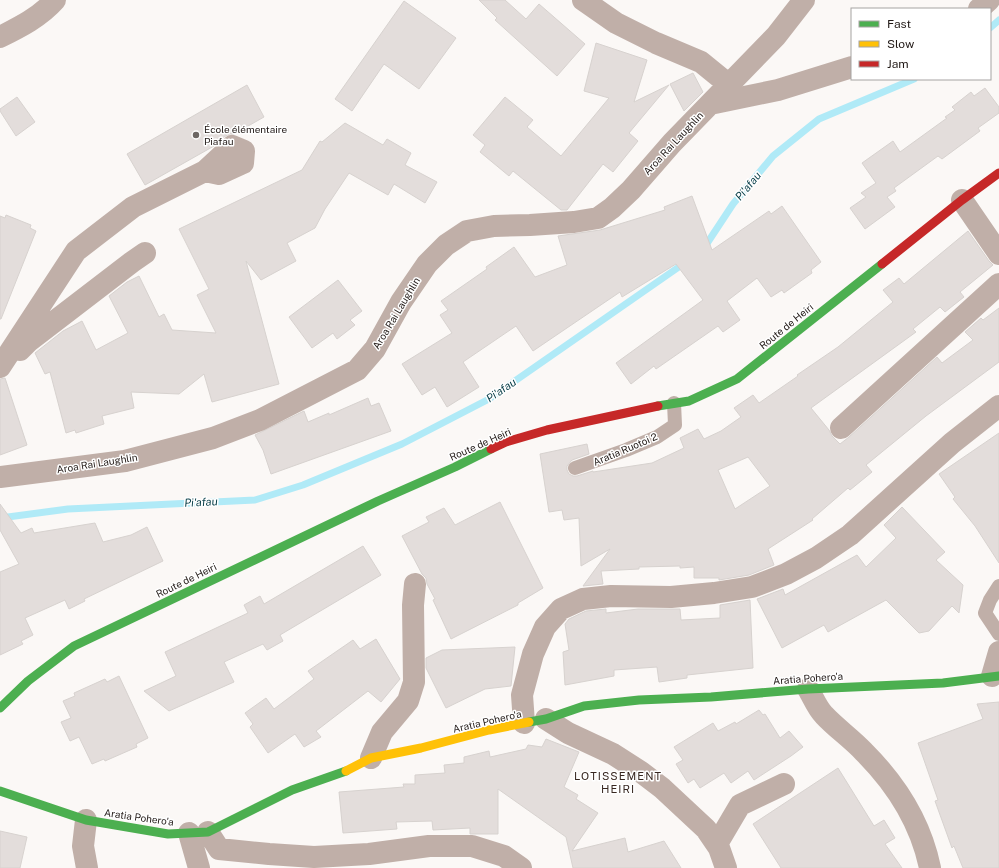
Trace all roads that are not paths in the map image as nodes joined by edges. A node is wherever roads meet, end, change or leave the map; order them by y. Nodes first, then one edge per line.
1 (55, 0) edge
2 (583, 0) edge
3 (804, 0) edge
4 (989, 0) edge
5 (980, 8) edge
6 (0, 37) edge
7 (851, 67) edge
8 (728, 84) junction
9 (710, 104) junction
10 (205, 171) dead end
11 (999, 173) edge
12 (962, 200) junction
13 (996, 245) edge
14 (145, 253) dead end
15 (999, 284) edge
16 (0, 367) edge
17 (0, 370) edge
18 (674, 403) junction
19 (999, 406) edge
20 (841, 428) dead end
21 (575, 468) dead end
22 (0, 478) edge
23 (415, 584) dead end
24 (999, 586) edge
25 (999, 634) edge
26 (999, 652) edge
27 (996, 676) edge
28 (808, 689) junction
29 (0, 708) edge
30 (546, 719) junction
31 (524, 723) junction
32 (371, 758) junction
33 (784, 784) dead end
34 (0, 791) edge
35 (86, 820) junction
36 (199, 832) junction
37 (717, 844) junction
38 (87, 868) edge
39 (199, 868) edge
40 (521, 868) edge
41 (726, 868) edge
42 (930, 868) edge

1 - 6 street
2 - 8 street
3 - 8 street, Aroa Rai Laughlin
4 - 5 street
7 - 9 street
8 - 9 street, Aroa Rai Laughlin
9 - 22 street, Aroa Rai Laughlin
10 - 16 street
11 - 12 main road, Route de Heiri
12 - 13 street
12 - 18 main road, Route de Heiri
14 - 17 street
15 - 20 street
18 - 21 lane, Aratia Ruotoi 2
18 - 29 main road, Route de Heiri
19 - 31 street
23 - 32 street
24 - 25 lane
26 - 27 street
27 - 28 main road, Aratia Pohero'a
28 - 30 main road, Aratia Pohero'a
28 - 42 street
30 - 31 main road, Aratia Pohero'a
30 - 37 street
31 - 32 main road, Aratia Pohero'a
32 - 36 main road, Aratia Pohero'a
33 - 37 street
34 - 35 main road, Aratia Pohero'a
35 - 36 main road, Aratia Pohero'a
35 - 38 street
36 - 39 street
36 - 40 street
37 - 41 street

